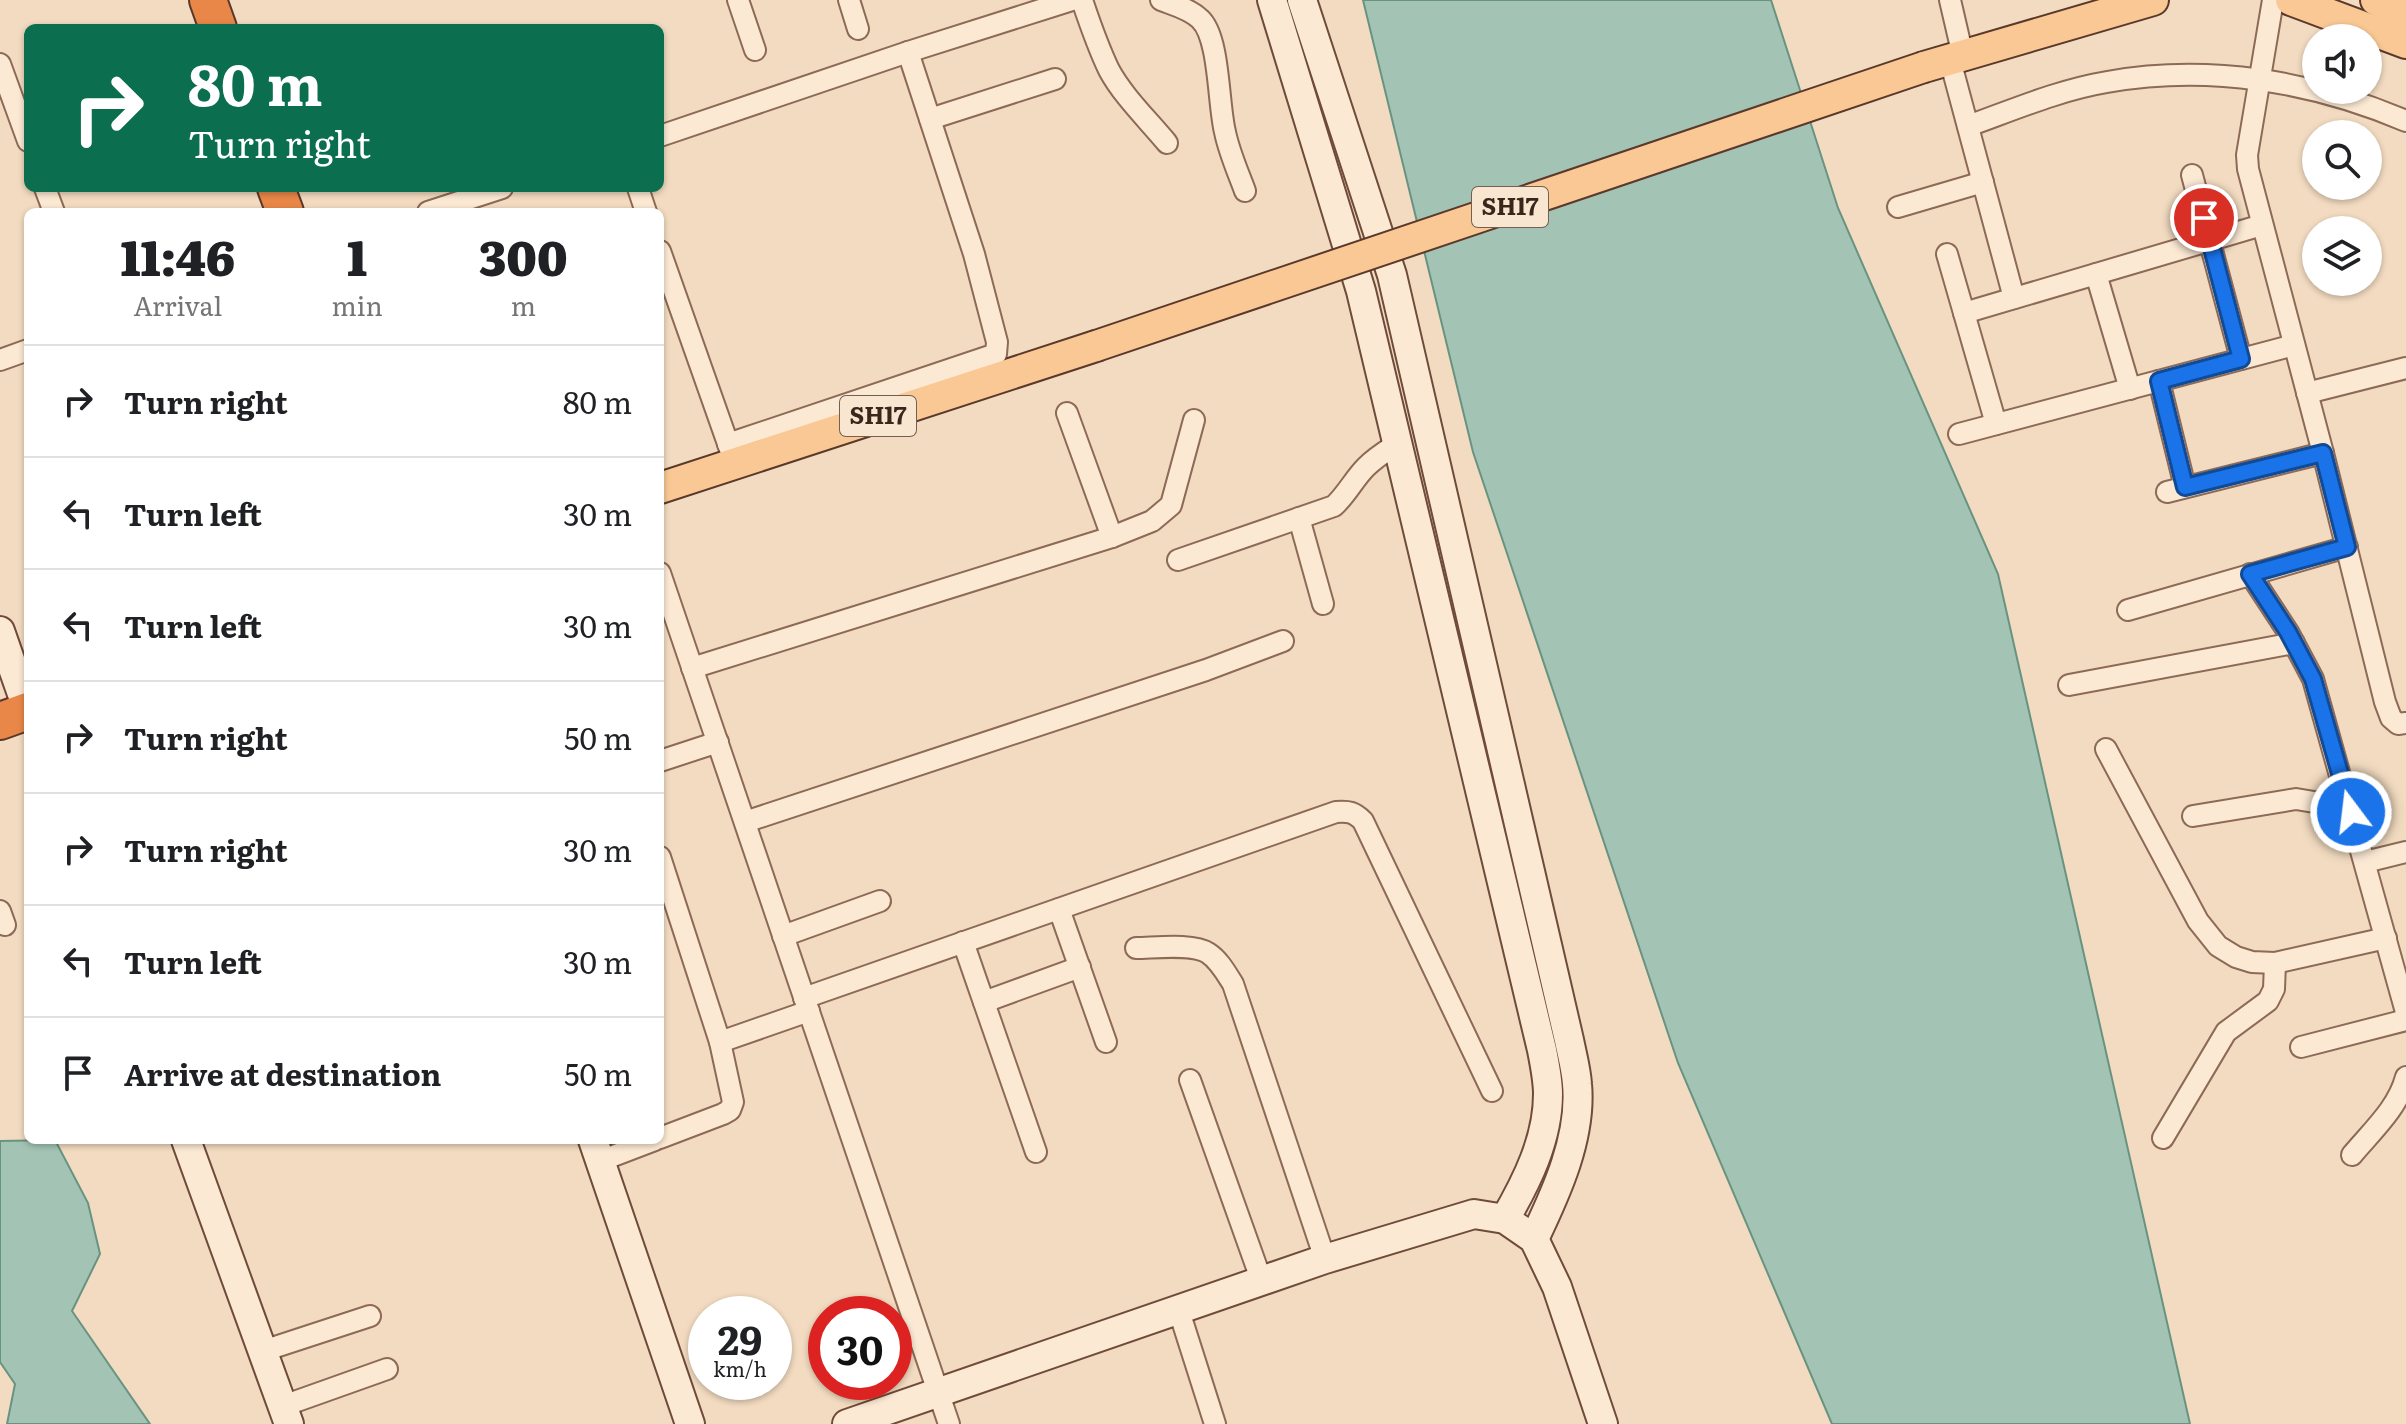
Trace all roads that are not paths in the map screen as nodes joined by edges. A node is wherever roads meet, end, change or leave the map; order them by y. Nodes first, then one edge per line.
1 (185, 0) edge
2 (208, 0) edge
3 (738, 0) edge
4 (849, 0) edge
5 (1071, 0) edge
6 (1161, 0) edge
7 (1272, 0) edge
8 (1302, 0) edge
9 (1950, 0) edge
10 (2153, 0) edge
11 (2273, 0) edge
12 (2291, 0) edge
13 (2376, 0) edge
14 (2406, 13) edge
15 (194, 24) edge
16 (217, 24) edge
17 (858, 29) dead end
18 (2406, 43) edge
19 (755, 50) dead end
20 (908, 52) junction
21 (1946, 61) junction
22 (0, 64) edge
23 (1055, 79) dead end
24 (2260, 79) junction
25 (930, 119) junction
26 (2406, 121) edge
27 (1968, 126) junction
28 (24, 130) edge
29 (664, 135) edge
30 (1167, 143) dead end
31 (2192, 175) dead end
32 (1983, 182) junction
33 (1245, 191) dead end
34 (490, 192) edge
35 (1898, 207) dead end
36 (440, 208) edge
37 (2262, 225) junction
38 (2210, 240) junction
39 (1947, 254) dead end
40 (664, 262) edge
41 (2096, 274) junction
42 (2014, 298) junction
43 (1964, 313) junction
44 (2294, 345) junction
45 (24, 351) edge
46 (2241, 359) junction
47 (0, 360) edge
48 (2406, 368) edge
49 (2159, 381) junction
50 (2130, 389) junction
51 (2307, 393) junction
52 (1067, 413) dead end
53 (1194, 420) dead end
54 (1996, 424) junction
55 (1959, 434) dead end
56 (1397, 444) junction
57 (731, 453) junction
58 (2323, 453) junction
59 (664, 486) edge
60 (1299, 518) junction
61 (1112, 537) junction
62 (2347, 547) junction
63 (1178, 560) dead end
64 (2250, 574) junction
65 (664, 585) edge
66 (1323, 604) dead end
67 (2128, 610) dead end
68 (0, 631) edge
69 (1283, 641) dead end
70 (2294, 643) junction
71 (692, 668) junction
72 (2069, 685) dead end
73 (18, 705) edge
74 (2406, 723) edge
75 (718, 742) junction
76 (2106, 749) dead end
77 (664, 760) edge
78 (2351, 812) junction
79 (2193, 816) dead end
80 (745, 822) junction
81 (2406, 852) edge
82 (2365, 862) junction
83 (664, 869) edge
84 (880, 901) dead end
85 (1059, 909) junction
86 (783, 936) junction
87 (2386, 938) junction
88 (963, 942) junction
89 (1136, 948) dead end
90 (2275, 963) junction
91 (1080, 967) junction
92 (984, 1002) junction
93 (806, 1004) junction
94 (2406, 1012) edge
95 (2406, 1020) edge
96 (720, 1042) junction
97 (1106, 1042) dead end
98 (2301, 1047) dead end
99 (2406, 1077) edge
100 (1190, 1080) dead end
101 (1492, 1091) dead end
102 (664, 1137) edge
103 (2163, 1138) dead end
104 (187, 1144) edge
105 (630, 1144) edge
106 (597, 1150) edge
107 (1036, 1152) dead end
108 (2352, 1155) dead end
109 (1505, 1219) junction
110 (1534, 1239) junction
111 (1325, 1259) junction
112 (1262, 1282) junction
113 (1179, 1311) junction
114 (370, 1316) dead end
115 (263, 1351) junction
116 (387, 1369) dead end
117 (938, 1393) junction
118 (286, 1415) edge
119 (690, 1424) edge
120 (847, 1424) edge
121 (949, 1424) edge
122 (1215, 1424) edge
123 (1603, 1424) edge

1 - 15 highway
2 - 16 highway
3 - 19 street
4 - 17 street
5 - 20 street
5 - 30 street
6 - 33 street
7 - 56 street
8 - 110 street
9 - 21 street
10 - 21 main road, SH17
11 - 24 street
12 - 18 main road
13 - 14 main road
20 - 25 street
20 - 29 street
21 - 27 street
21 - 57 main road, SH17, bridge
22 - 28 street
23 - 25 street
24 - 26 street
24 - 27 street
24 - 37 street
25 - 57 street
27 - 32 street
31 - 38 street
32 - 35 street
32 - 42 street
34 - 36 street
37 - 38 street
37 - 44 street
38 - 41 street
38 - 46 street
39 - 43 street
40 - 57 street
41 - 42 street
41 - 50 street
42 - 43 street
43 - 54 street
44 - 46 street
44 - 51 street
45 - 47 street
46 - 49 street
48 - 51 street
49 - 50 street
49 - 58 street
50 - 54 street
51 - 58 street
52 - 61 street
53 - 61 street
54 - 55 street
56 - 60 street
56 - 109 street
57 - 59 main road, SH17
58 - 62 street
60 - 63 street
60 - 66 street
61 - 71 street
62 - 64 street
62 - 74 street
64 - 67 street
64 - 70 street
65 - 71 street
68 - 73 street
69 - 80 street
70 - 72 street
70 - 78 street
71 - 75 street
75 - 77 street
75 - 80 street
76 - 90 street
78 - 79 street
78 - 82 street
80 - 86 street
81 - 82 street
82 - 87 street
83 - 96 street
84 - 86 street
85 - 88 street
85 - 91 street
85 - 101 street
86 - 93 street
87 - 90 street
87 - 94 street
88 - 92 street
88 - 93 street
89 - 111 street
90 - 103 street
91 - 92 street
91 - 97 street
92 - 107 street
93 - 96 street
93 - 117 street
95 - 98 street
96 - 102 street
99 - 108 street
100 - 112 street
104 - 115 street
105 - 106 street
106 - 119 street
109 - 110 street
109 - 111 street
110 - 123 street
111 - 112 street
112 - 113 street
113 - 117 street
113 - 122 street
114 - 115 street
115 - 118 street
116 - 118 street
117 - 120 street
117 - 121 street

